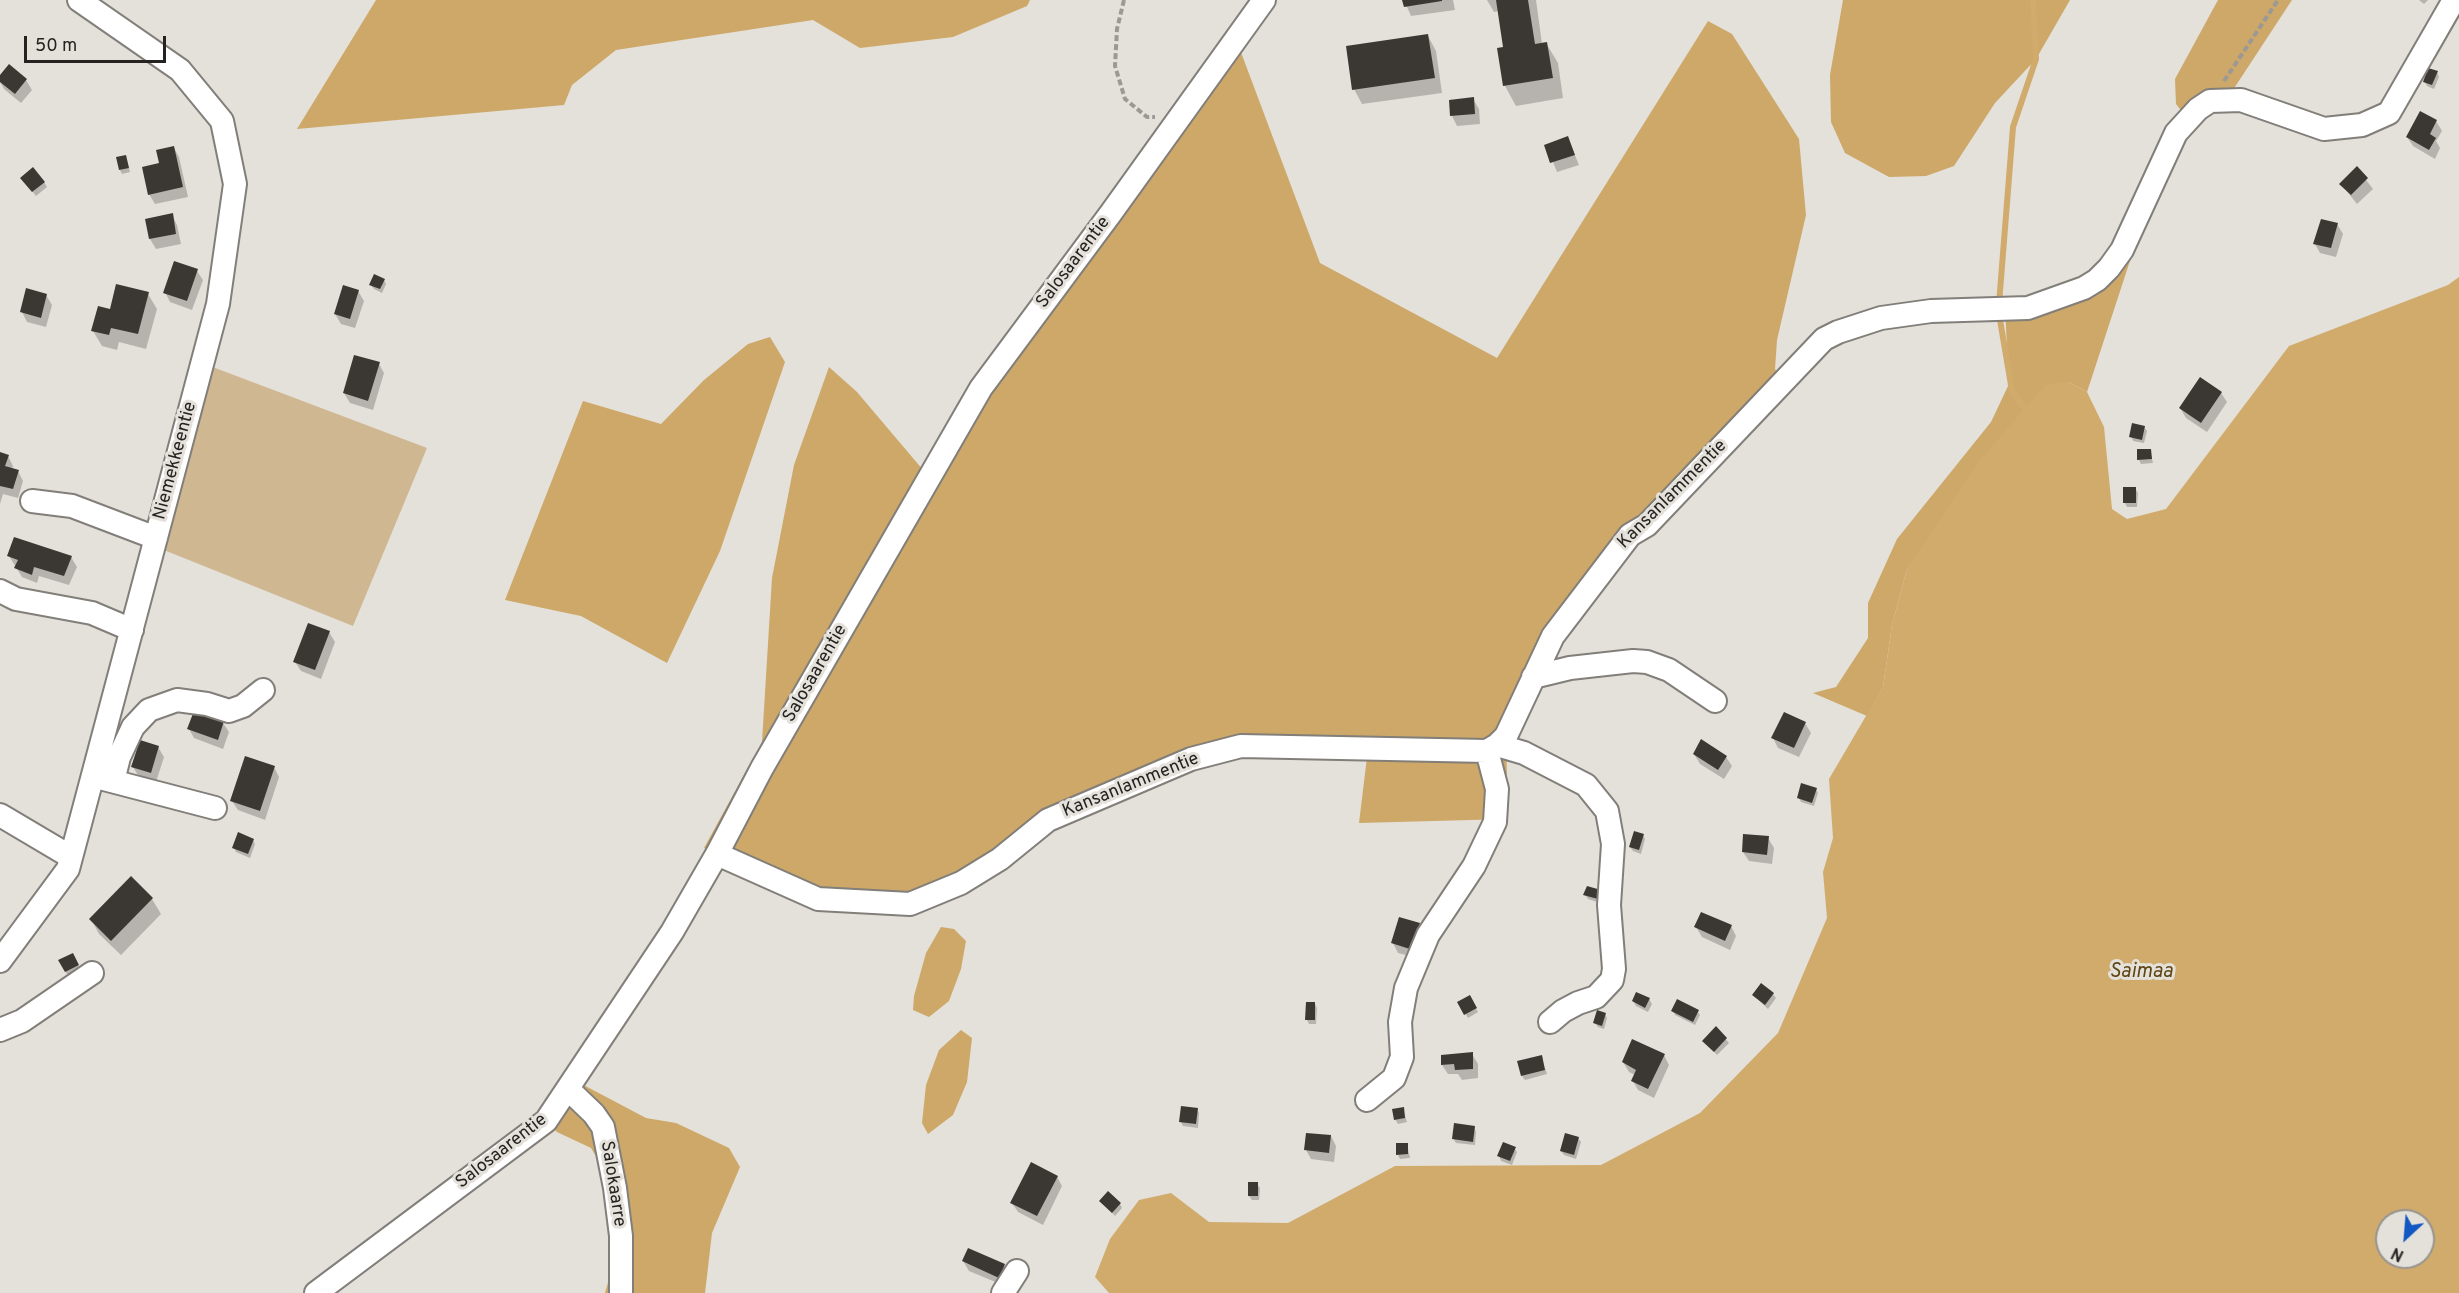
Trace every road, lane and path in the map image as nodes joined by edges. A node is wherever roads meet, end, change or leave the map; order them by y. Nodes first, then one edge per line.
1 (79, 0) edge
2 (1124, 0) edge
3 (1264, 0) edge
4 (2278, 0) edge
5 (2454, 0) edge
6 (2210, 101) junction
7 (1179, 118) junction
8 (32, 501) dead end
9 (156, 538) junction
10 (0, 591) edge
11 (132, 630) junction
12 (1533, 677) junction
13 (262, 690) dead end
14 (1715, 701) dead end
15 (1492, 748) junction
16 (103, 779) junction
17 (214, 808) dead end
18 (0, 814) edge
19 (717, 854) junction
20 (71, 857) junction
21 (0, 961) edge
22 (92, 973) dead end
23 (1550, 1022) dead end
24 (0, 1030) edge
25 (568, 1089) junction
26 (1367, 1100) dead end
27 (621, 1236) junction
28 (1017, 1271) dead end
29 (316, 1293) edge
30 (605, 1293) edge
31 (621, 1293) edge
32 (1003, 1293) edge

1 - 9 street, Niemekkeentie
2 - 7 path
3 - 7 street, Salosaarentie
4 - 6 path
5 - 6 street
6 - 12 street, Kansanlammentie
7 - 19 street, Salosaarentie
8 - 9 street
9 - 11 street, Niemekkeentie
10 - 11 street
11 - 16 street, Niemekkeentie
12 - 14 street
12 - 15 street, Kansanlammentie
13 - 16 street
15 - 19 street, Kansanlammentie
15 - 23 street
15 - 26 street
16 - 17 street
16 - 20 street, Niemekkeentie
18 - 20 street
19 - 25 street, Salosaarentie
20 - 21 street, Niemekkeentie
22 - 24 street
25 - 27 street, Salokaarre
25 - 29 street, Salosaarentie
27 - 30 street
27 - 31 street, Salokaarre
28 - 32 street

